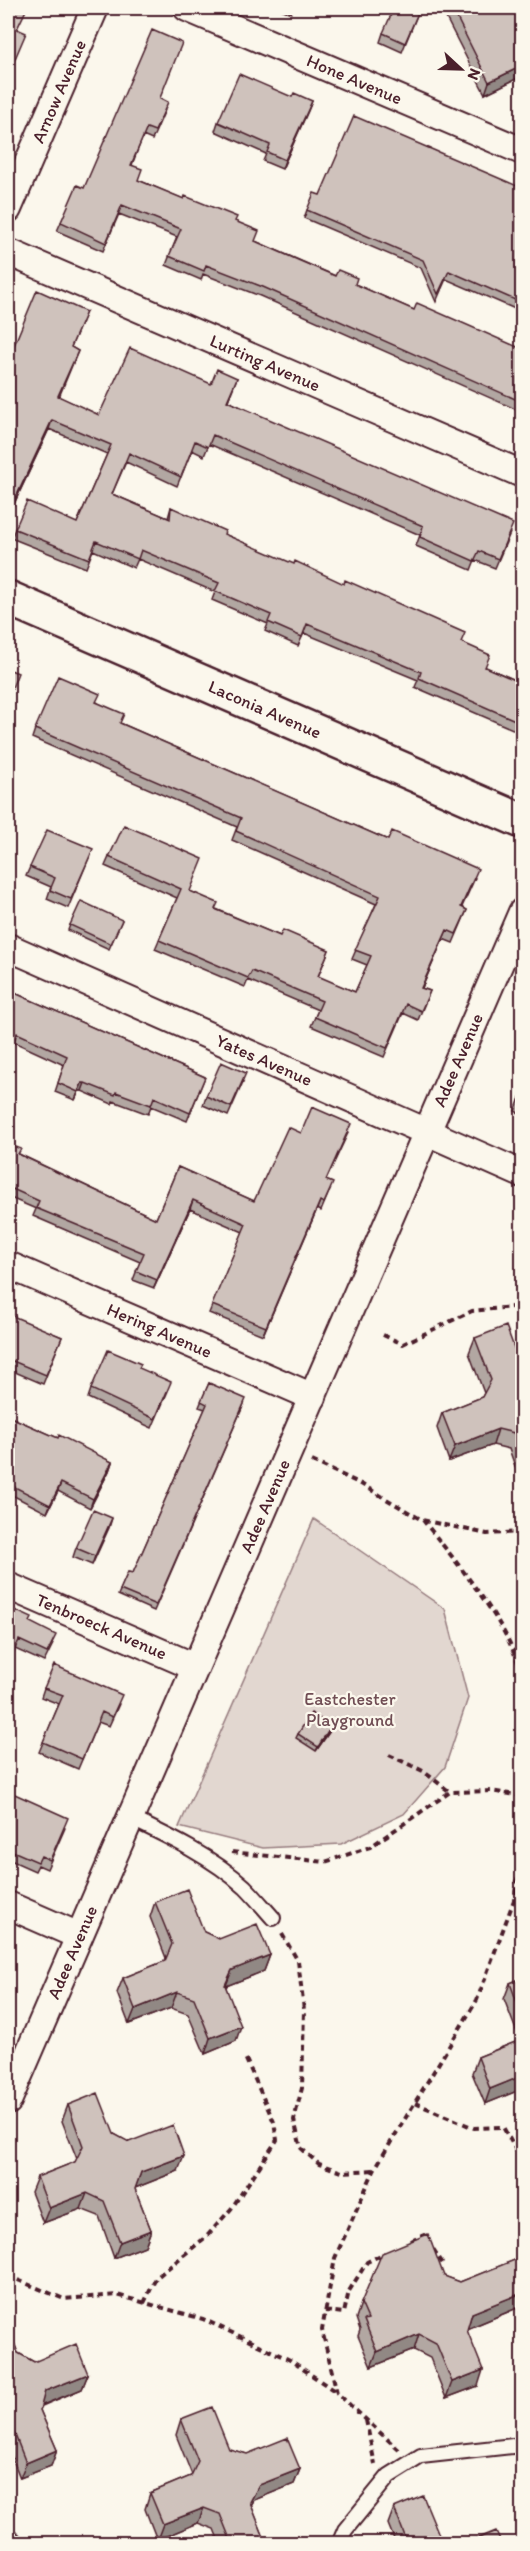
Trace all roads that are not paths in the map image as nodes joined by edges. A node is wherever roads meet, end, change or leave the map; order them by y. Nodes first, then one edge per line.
1 (95, 8) edge
2 (187, 8) edge
3 (522, 151) edge
4 (8, 209) edge
5 (8, 252) edge
6 (522, 474) edge
7 (8, 598) edge
8 (522, 820) edge
9 (522, 912) edge
10 (8, 947) edge
11 (428, 1133) junction
12 (522, 1174) edge
13 (8, 1265) edge
14 (313, 1397) junction
15 (8, 1586) edge
16 (195, 1667) junction
17 (130, 1818) junction
18 (8, 1905) edge
19 (273, 1918) road end
20 (79, 1936) junction
21 (8, 2101) edge
22 (522, 2445) edge
23 (339, 2544) edge

1 - 4 street, Arnow Avenue
2 - 3 street, Hone Avenue
5 - 6 street, Lurting Avenue
7 - 8 street, Laconia Avenue
9 - 11 street, Adee Avenue
10 - 11 street, Yates Avenue
11 - 12 street, Yates Avenue
11 - 14 street, Adee Avenue
13 - 14 street, Hering Avenue
14 - 16 street, Adee Avenue
15 - 16 street, Tenbroeck Avenue
16 - 17 street, Adee Avenue
17 - 19 lane
17 - 20 street, Adee Avenue
18 - 20 street
20 - 21 street, Adee Avenue
22 - 23 lane

